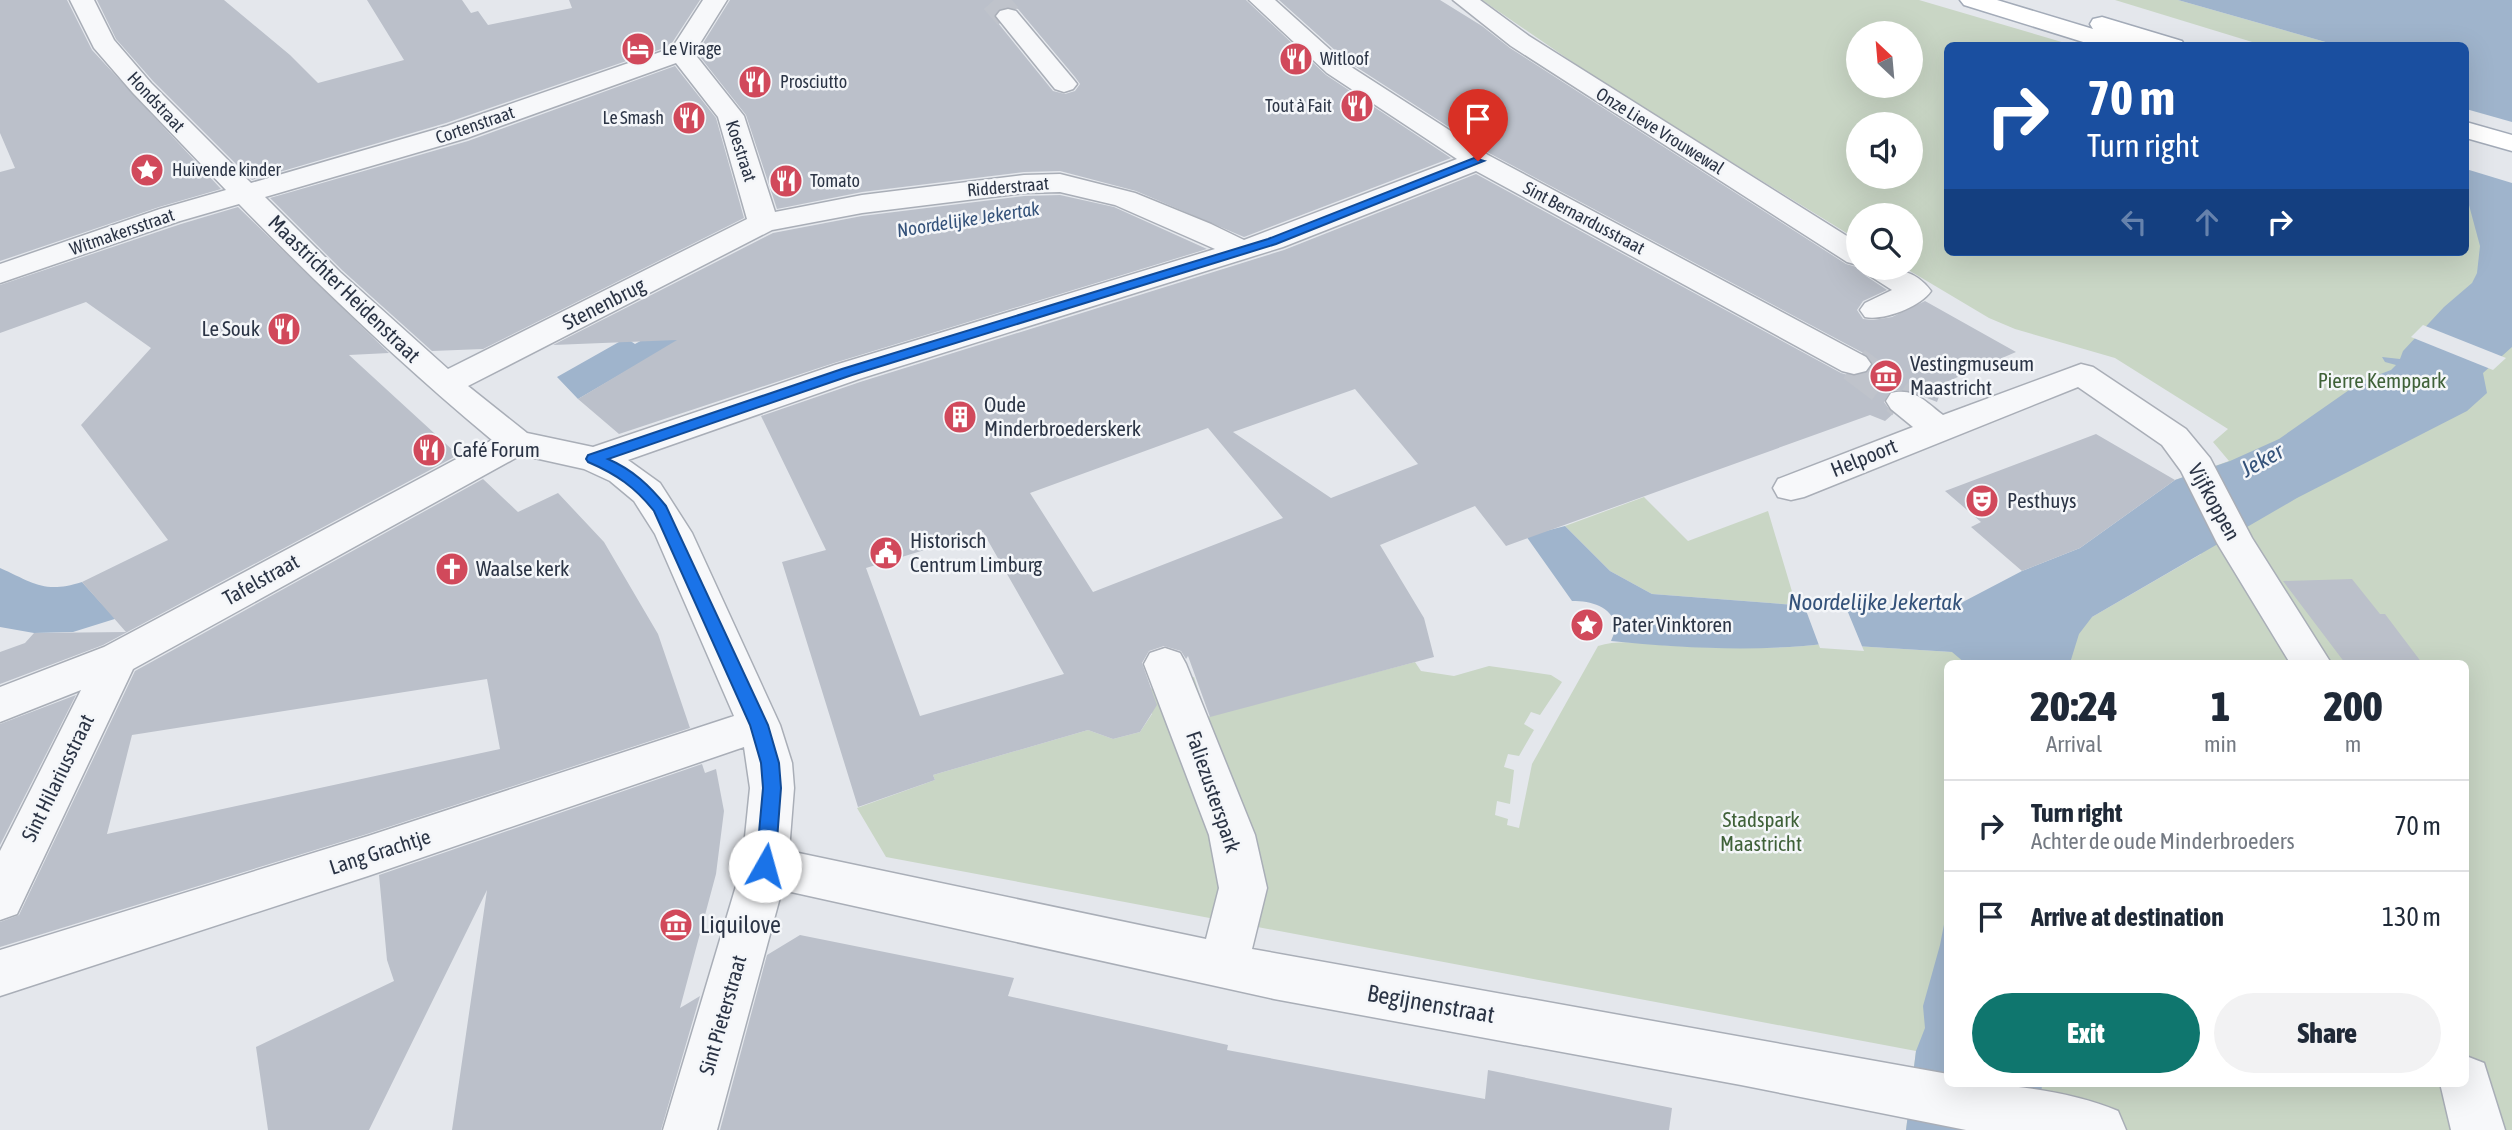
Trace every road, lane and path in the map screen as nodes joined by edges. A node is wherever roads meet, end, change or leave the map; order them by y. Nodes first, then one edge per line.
1 (82, 0) edge
2 (716, 0) edge
3 (1261, 0) edge
4 (1465, 0) edge
5 (1972, 0) edge
6 (2024, 0) edge
7 (1008, 16) tunnel mouth
8 (2111, 42) edge
9 (2160, 42) edge
10 (687, 44) junction
11 (1064, 83) dead end
12 (2469, 131) edge
13 (2512, 143) edge
14 (2469, 146) edge
15 (2512, 158) edge
16 (1478, 161) junction
17 (244, 193) junction
18 (763, 223) junction
19 (1846, 248) edge
20 (1242, 251) junction
21 (0, 274) edge
22 (1897, 280) edge
23 (1876, 310) dead end
24 (1854, 364) tunnel mouth
25 (2081, 374) joint
26 (445, 384) junction
27 (1903, 401) tunnel mouth
28 (1938, 429) junction
29 (516, 442) junction
30 (594, 459) junction
31 (1791, 488) dead end
32 (118, 658) junction
33 (2309, 660) edge
34 (1165, 664) dead end
35 (0, 705) edge
36 (759, 725) junction
37 (765, 866) junction
38 (0, 900) edge
39 (1224, 964) junction
40 (0, 973) edge
41 (2467, 1087) edge
42 (2078, 1126) edge
43 (690, 1130) edge
44 (2478, 1130) edge

1 - 17 street, Hondstraat
2 - 10 street
3 - 16 street, Sint Bernardusstraat
4 - 19 street, Onze Lieve Vrouwewal
5 - 8 main road
6 - 9 main road
7 - 11 street
10 - 17 street, Cortenstraat
10 - 18 street, Koestraat
12 - 13 main road
14 - 15 main road
16 - 20 street
16 - 24 street, Sint Bernardusstraat
17 - 21 street, Witmakersstraat
17 - 26 street, Maastrichter Heidenstraat
18 - 20 street, Ridderstraat
18 - 26 street, Stenenbrug
20 - 30 street
22 - 23 street
25 - 28 street, Helpoort
25 - 33 street, Vijfkoppen
26 - 29 street, Sint Pieterstraat
27 - 28 street
28 - 31 street, Helpoort
29 - 30 street, Sint Pieterstraat
29 - 32 street, Tafelstraat
30 - 36 street, Sint Pieterstraat
32 - 35 street, Tafelstraat
32 - 38 street, Sint Hilariusstraat
34 - 39 street, Faliezusterspark
36 - 37 street, Sint Pieterstraat
36 - 40 street, Lang Grachtje
37 - 39 street, Begijnenstraat
37 - 43 street, Sint Pieterstraat
39 - 42 street, Begijnenstraat
41 - 44 street

